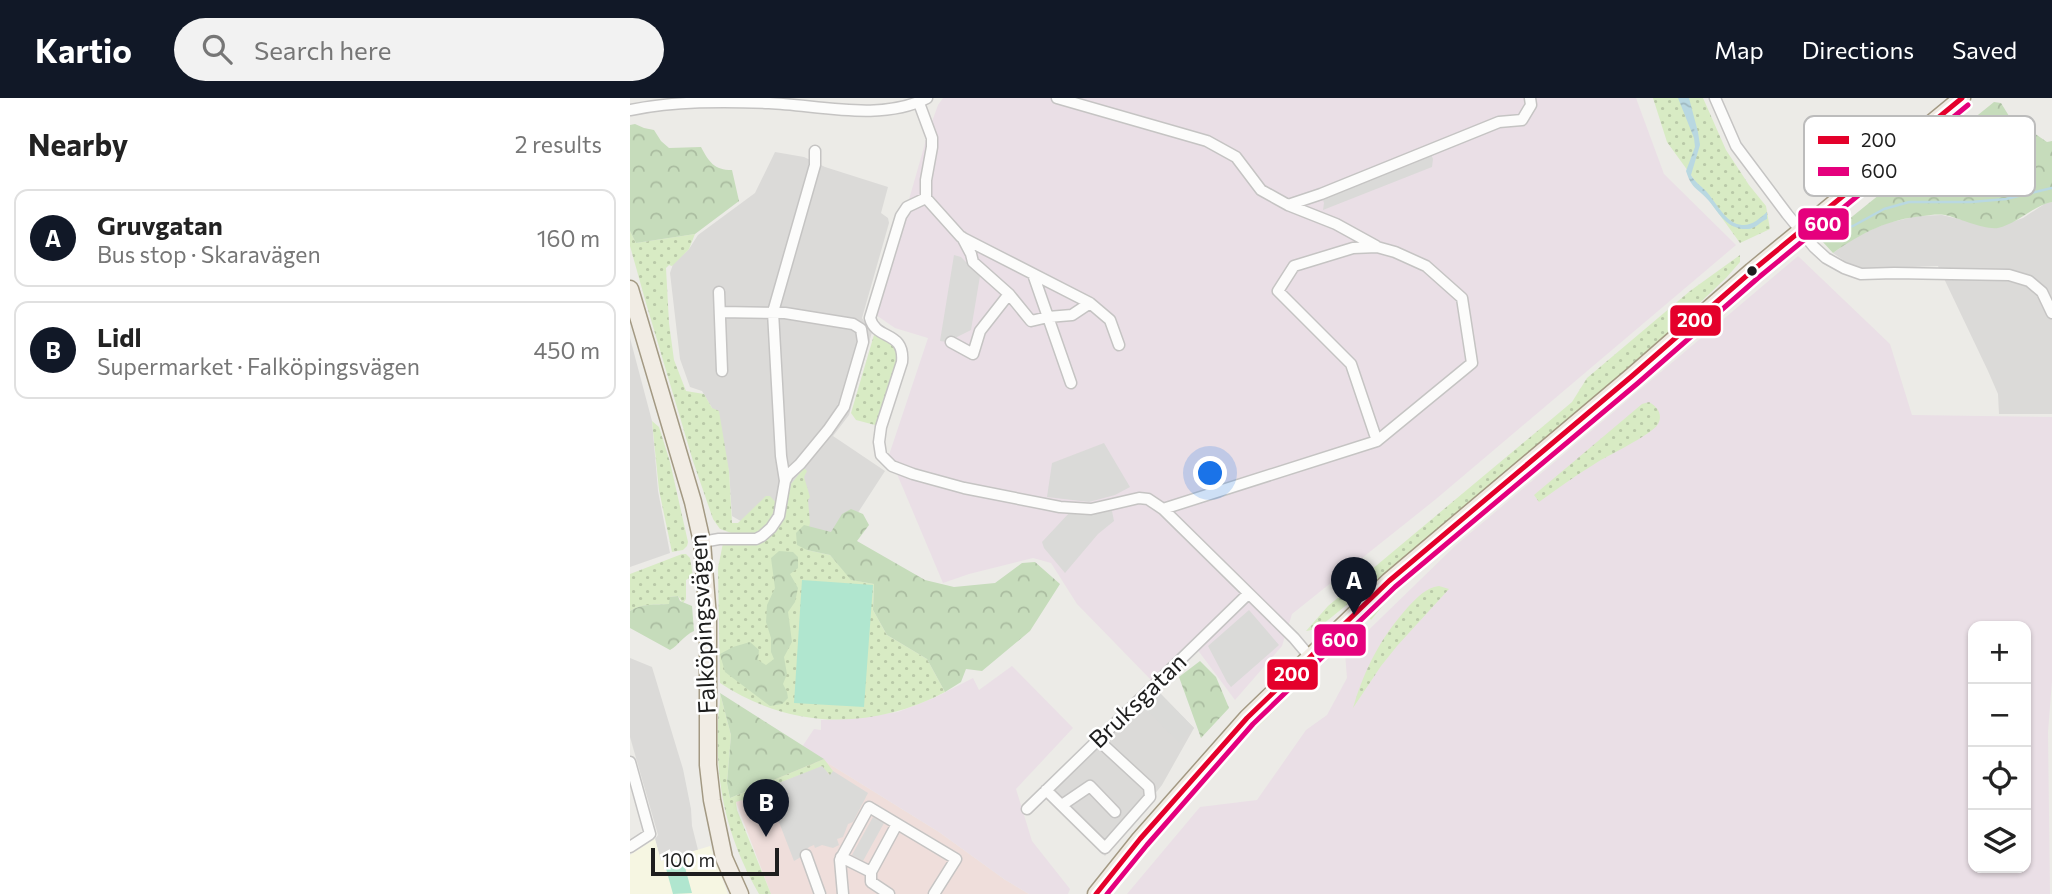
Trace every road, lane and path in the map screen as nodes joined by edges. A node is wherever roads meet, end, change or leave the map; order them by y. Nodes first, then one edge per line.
1 (1056, 98) edge
2 (1530, 98) edge
3 (1715, 98) edge
4 (1962, 98) edge
5 (923, 100) edge
6 (630, 110) edge
7 (1940, 116) edge
8 (815, 151) dead end
9 (1843, 196) edge
10 (926, 198) junction
11 (1288, 205) junction
12 (1801, 231) junction
13 (961, 237) junction
14 (1377, 247) junction
15 (1033, 274) junction
16 (630, 289) edge
17 (2047, 290) edge
18 (719, 292) dead end
19 (1009, 294) junction
20 (1090, 303) junction
21 (720, 312) junction
22 (773, 312) junction
23 (2052, 313) edge
24 (1048, 317) junction
25 (951, 342) dead end
26 (1119, 345) dead end
27 (722, 371) dead end
28 (1071, 383) dead end
29 (1377, 441) junction
30 (785, 481) junction
31 (1163, 509) junction
32 (702, 542) junction
33 (1248, 594) junction
34 (1310, 657) junction
35 (1098, 740) junction
36 (630, 762) edge
37 (1046, 790) junction
38 (1062, 805) junction
39 (1027, 809) dead end
40 (1115, 812) dead end
41 (897, 824) junction
42 (722, 842) junction
43 (630, 847) edge
44 (806, 855) dead end
45 (841, 857) junction
46 (871, 872) junction
47 (740, 894) edge
48 (747, 894) edge
49 (820, 894) edge
50 (843, 894) edge
51 (889, 894) edge
52 (934, 894) edge
53 (1096, 894) edge

1 - 11 street
2 - 11 street
3 - 12 street
4 - 7 main road
5 - 6 street
5 - 10 street
8 - 22 street
9 - 12 main road
10 - 13 street
10 - 31 street
11 - 14 street
12 - 17 street
12 - 34 main road
13 - 15 street
13 - 19 street
14 - 29 street
14 - 29 street
15 - 20 street
15 - 24 street
16 - 32 main road, Falköpingsvägen
17 - 23 street
18 - 21 street
19 - 24 street
19 - 25 street
20 - 24 street
20 - 26 street
21 - 22 street
21 - 27 street
22 - 30 street
22 - 30 street
24 - 28 street
29 - 31 street
30 - 32 street
31 - 33 street
32 - 42 main road, Falköpingsvägen
33 - 34 street
33 - 35 street, Bruksgatan
34 - 53 main road
35 - 37 street, Bruksgatan
35 - 38 street
36 - 43 street
37 - 38 street
37 - 39 street, Bruksgatan
38 - 40 street
41 - 45 street
41 - 46 street
41 - 52 street
42 - 47 main road, Falköpingsvägen
42 - 48 main road, Falköpingsvägen
44 - 49 street
45 - 46 street
45 - 50 street
46 - 51 street

